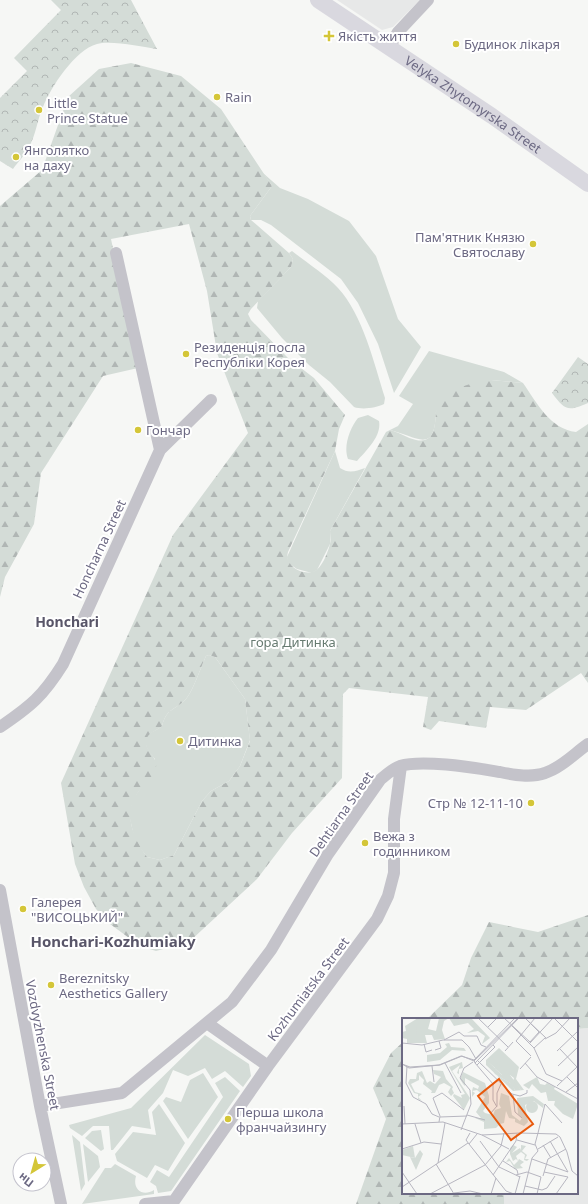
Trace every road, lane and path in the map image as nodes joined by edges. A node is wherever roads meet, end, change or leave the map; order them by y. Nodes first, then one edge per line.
1 (318, 0) edge
2 (428, 0) edge
3 (389, 48) junction
4 (588, 184) edge
5 (116, 253) dead end
6 (211, 400) dead end
7 (160, 450) junction
8 (0, 727) edge
9 (588, 744) edge
10 (400, 766) junction
11 (0, 890) edge
12 (207, 1023) junction
13 (268, 1066) junction
14 (40, 1106) junction
15 (174, 1202) edge
16 (61, 1204) edge
17 (145, 1204) edge

1 - 3 main road, Velyka Zhytomyrska Street
2 - 3 street
3 - 4 main road, Velyka Zhytomyrska Street
5 - 7 street
6 - 7 street, Honcharna Street
7 - 8 street, Honcharna Street
9 - 10 street, Dehtiarna Street
10 - 12 street, Dehtiarna Street
10 - 13 street, Kozhumiatska Street
11 - 14 street, Vozdvyzhenska Street
12 - 13 street
12 - 14 street, Dehtiarna Street
13 - 15 street, Kozhumiatska Street
14 - 16 street, Vozdvyzhenska Street
15 - 17 street

